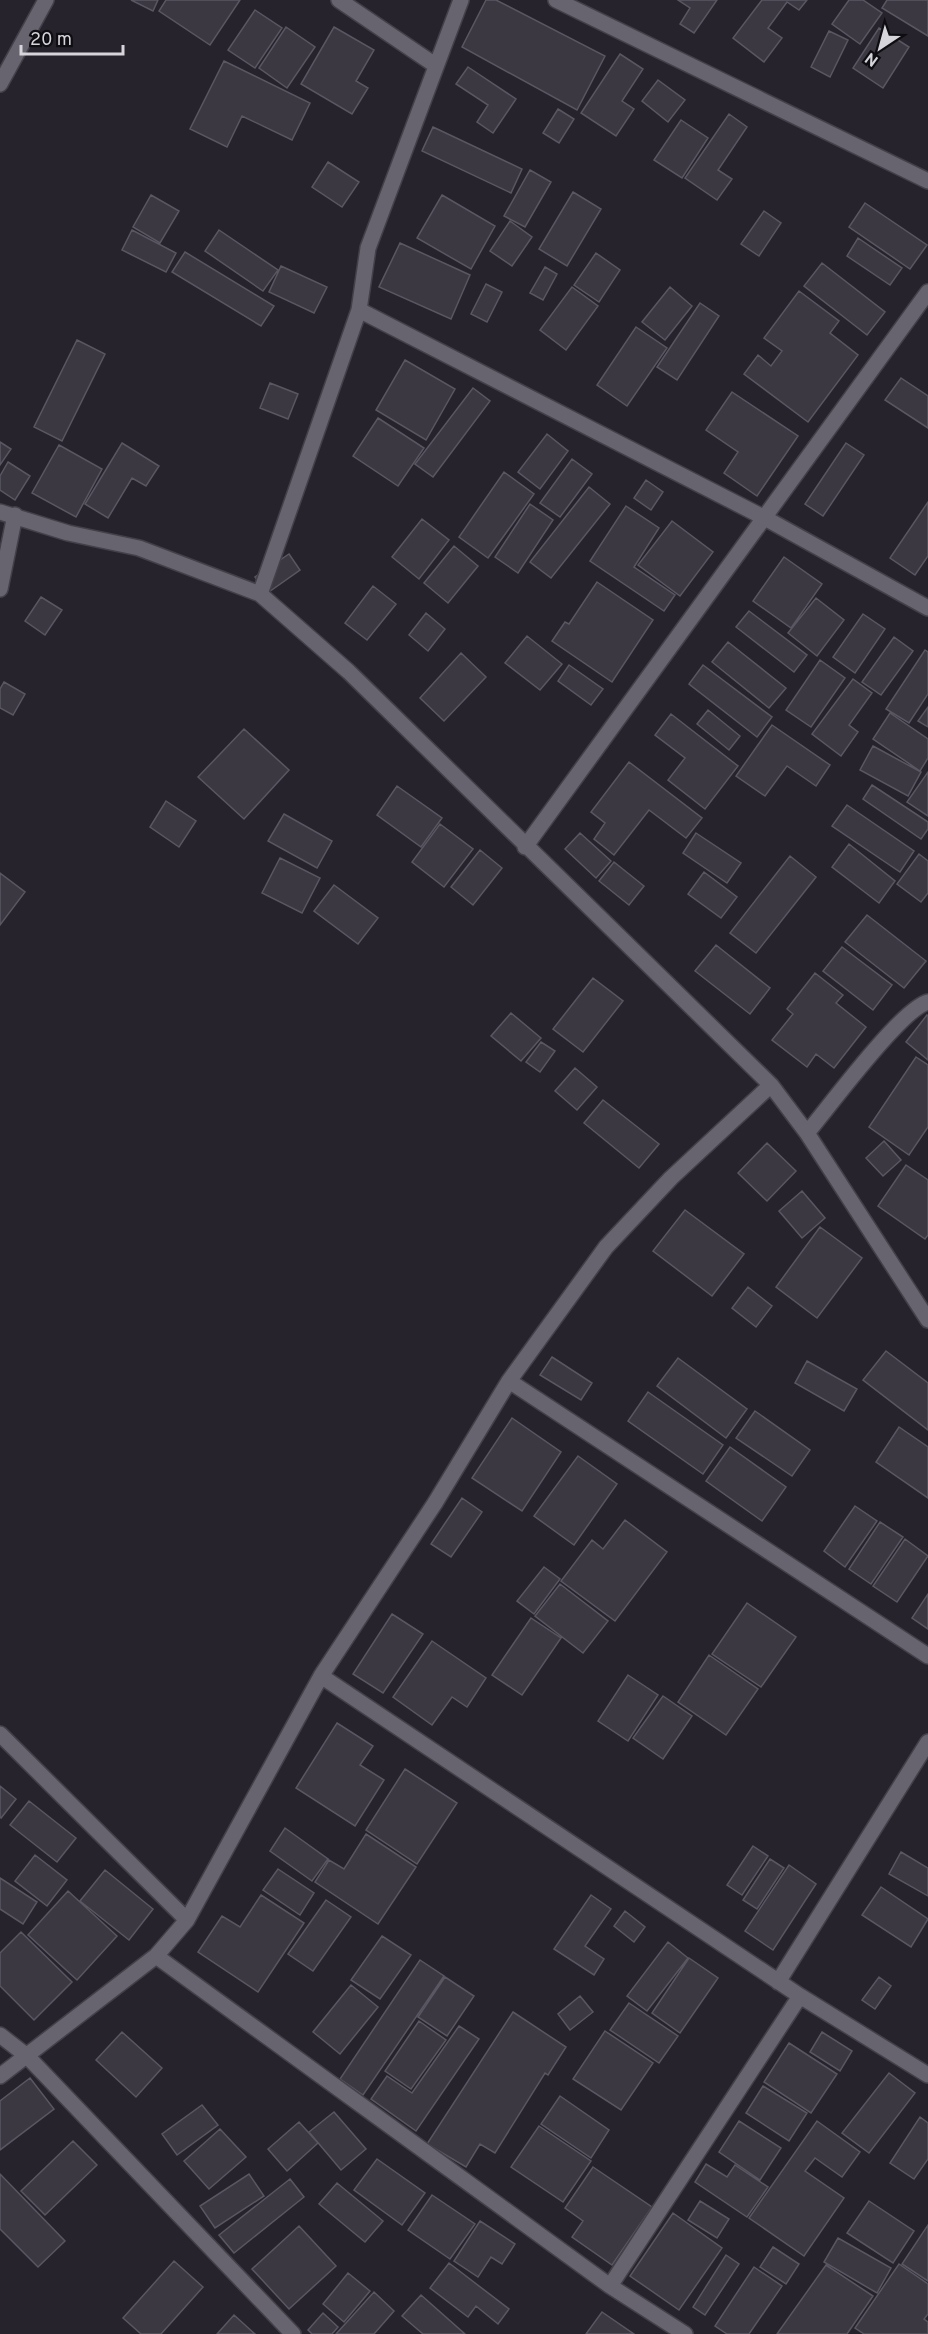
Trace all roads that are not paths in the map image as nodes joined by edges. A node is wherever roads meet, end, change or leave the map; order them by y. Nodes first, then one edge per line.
1 (46, 0) edge
2 (339, 0) edge
3 (461, 0) edge
4 (556, 0) edge
5 (435, 65) junction
6 (0, 84) edge
7 (928, 181) edge
8 (928, 292) edge
9 (359, 310) junction
10 (8, 514) edge
11 (763, 517) junction
12 (0, 589) edge
13 (260, 594) junction
14 (928, 608) edge
15 (525, 847) junction
16 (928, 1002) edge
17 (771, 1085) junction
18 (807, 1133) junction
19 (928, 1320) edge
20 (509, 1381) junction
21 (928, 1656) edge
22 (321, 1676) junction
23 (0, 1734) edge
24 (928, 1742) edge
25 (187, 1920) junction
26 (156, 1956) junction
27 (778, 1982) junction
28 (800, 1996) junction
29 (0, 2035) edge
30 (27, 2056) junction
31 (928, 2075) edge
32 (0, 2076) edge
33 (610, 2286) junction
34 (293, 2334) edge
35 (685, 2334) edge

1 - 6 street
2 - 5 street
3 - 5 street
4 - 7 street
5 - 9 street
8 - 11 street
9 - 11 street
9 - 13 street
10 - 12 street
10 - 13 street
11 - 14 street
11 - 15 street
13 - 15 street
15 - 17 street
16 - 18 street
17 - 18 street
17 - 20 street
18 - 19 street
20 - 21 street
20 - 22 street
22 - 25 street
22 - 27 street
23 - 25 street
24 - 27 street
25 - 26 street
26 - 30 street
26 - 33 street
27 - 28 street
28 - 31 street
28 - 33 street
29 - 30 street
30 - 32 street
30 - 34 street
33 - 35 street

